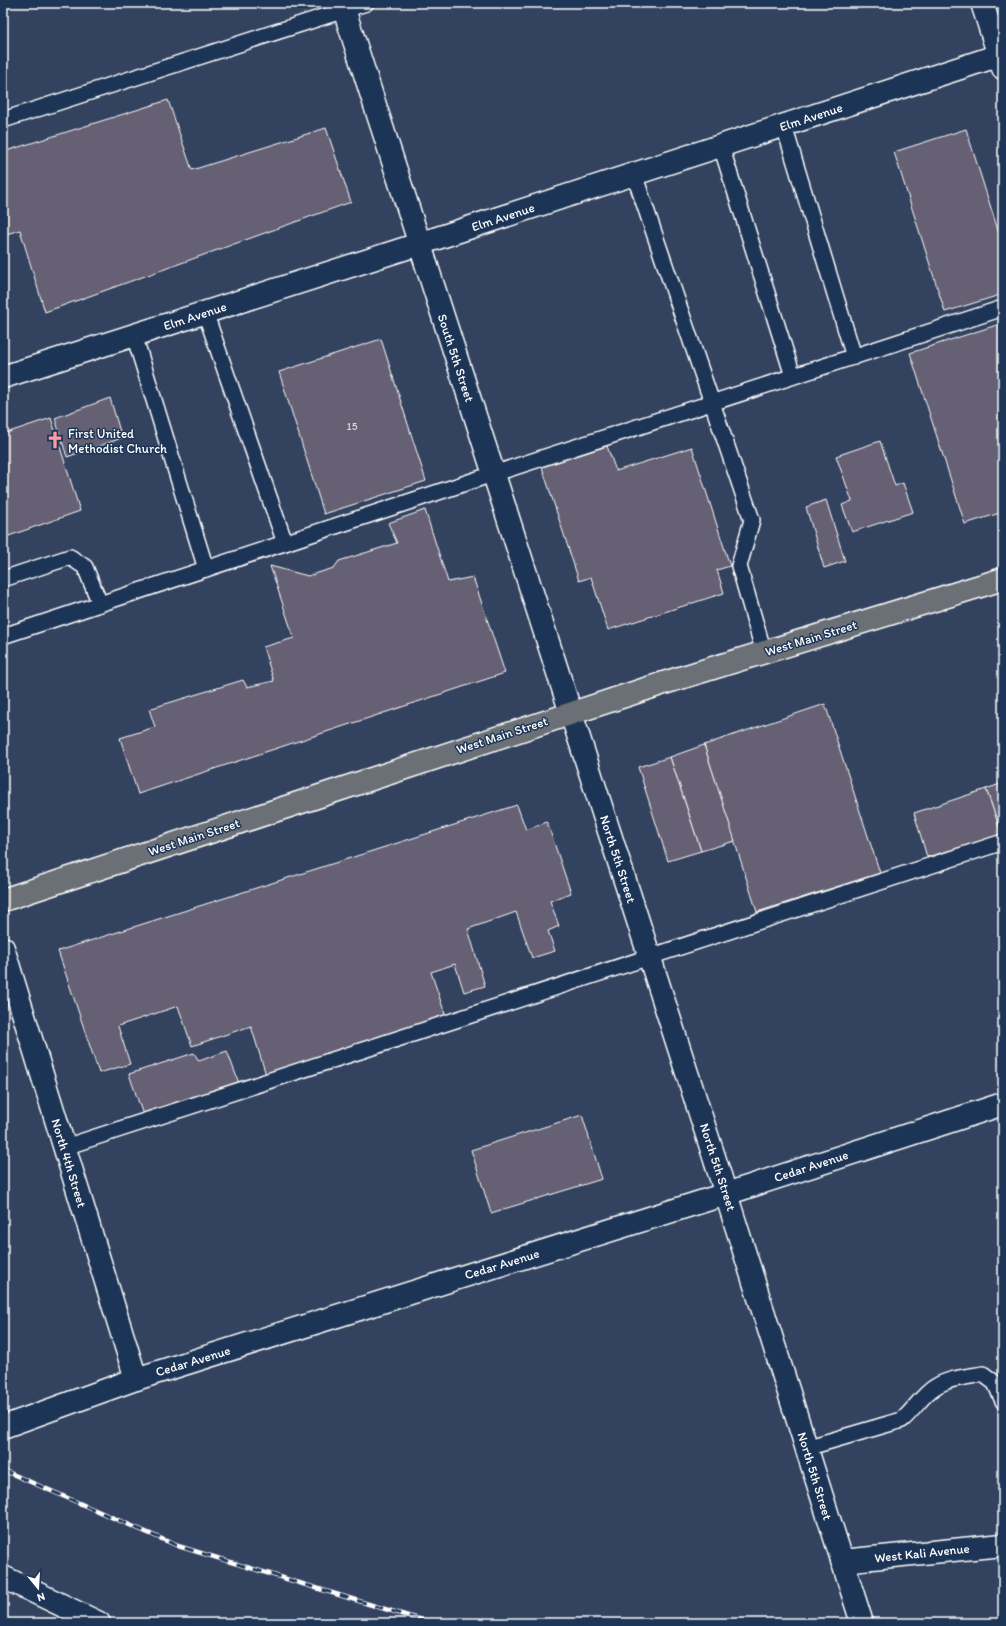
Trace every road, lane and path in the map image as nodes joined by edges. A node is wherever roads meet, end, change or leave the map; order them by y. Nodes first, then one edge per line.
1 (366, 3) edge
2 (982, 3) edge
3 (343, 7) edge
4 (1002, 60) edge
5 (3, 120) edge
6 (784, 126) junction
7 (721, 146) junction
8 (634, 174) junction
9 (419, 244) junction
10 (1003, 308) edge
11 (205, 312) junction
12 (134, 335) junction
13 (854, 357) junction
14 (793, 376) junction
15 (3, 377) edge
16 (712, 403) junction
17 (493, 474) junction
18 (285, 543) junction
19 (206, 569) junction
20 (3, 578) edge
21 (1003, 579) edge
22 (100, 604) junction
23 (3, 636) edge
24 (764, 653) junction
25 (571, 713) junction
26 (1003, 842) edge
27 (3, 900) edge
28 (3, 948) edge
29 (650, 958) junction
30 (1003, 1104) edge
31 (65, 1148) junction
32 (726, 1194) junction
33 (136, 1378) junction
34 (1003, 1401) edge
35 (3, 1428) edge
36 (806, 1448) junction
37 (1003, 1545) edge
38 (842, 1562) junction
39 (3, 1577) edge
40 (99, 1623) edge
41 (862, 1623) edge

1 - 3 lane
2 - 4 street
3 - 5 lane
3 - 9 street, South 5th Street
4 - 6 street, Elm Avenue
6 - 7 street, Elm Avenue
6 - 13 lane
7 - 8 street, Elm Avenue
7 - 14 lane
8 - 9 street, Elm Avenue
8 - 16 lane
9 - 11 street, Elm Avenue
9 - 17 street, South 5th Street
10 - 13 lane
11 - 12 street, Elm Avenue
11 - 18 lane
12 - 15 street, Elm Avenue
12 - 19 lane
13 - 14 lane
14 - 16 lane
16 - 17 lane
16 - 24 lane
17 - 18 lane
17 - 25 street, South 5th Street
18 - 19 lane
19 - 22 lane
20 - 22 lane
21 - 24 main road, West Main Street
22 - 23 lane
24 - 25 main road, West Main Street
25 - 27 main road, West Main Street
25 - 29 street, North 5th Street
26 - 29 lane
28 - 31 street, North 4th Street
29 - 31 lane
29 - 32 street, North 5th Street
30 - 32 street, Cedar Avenue
31 - 33 street, North 4th Street
32 - 33 street, Cedar Avenue
32 - 36 street, North 5th Street
33 - 35 street, Cedar Avenue
34 - 36 lane
36 - 38 street, North 5th Street
37 - 38 street, West Kali Avenue
38 - 41 street, North 5th Street
39 - 40 street

